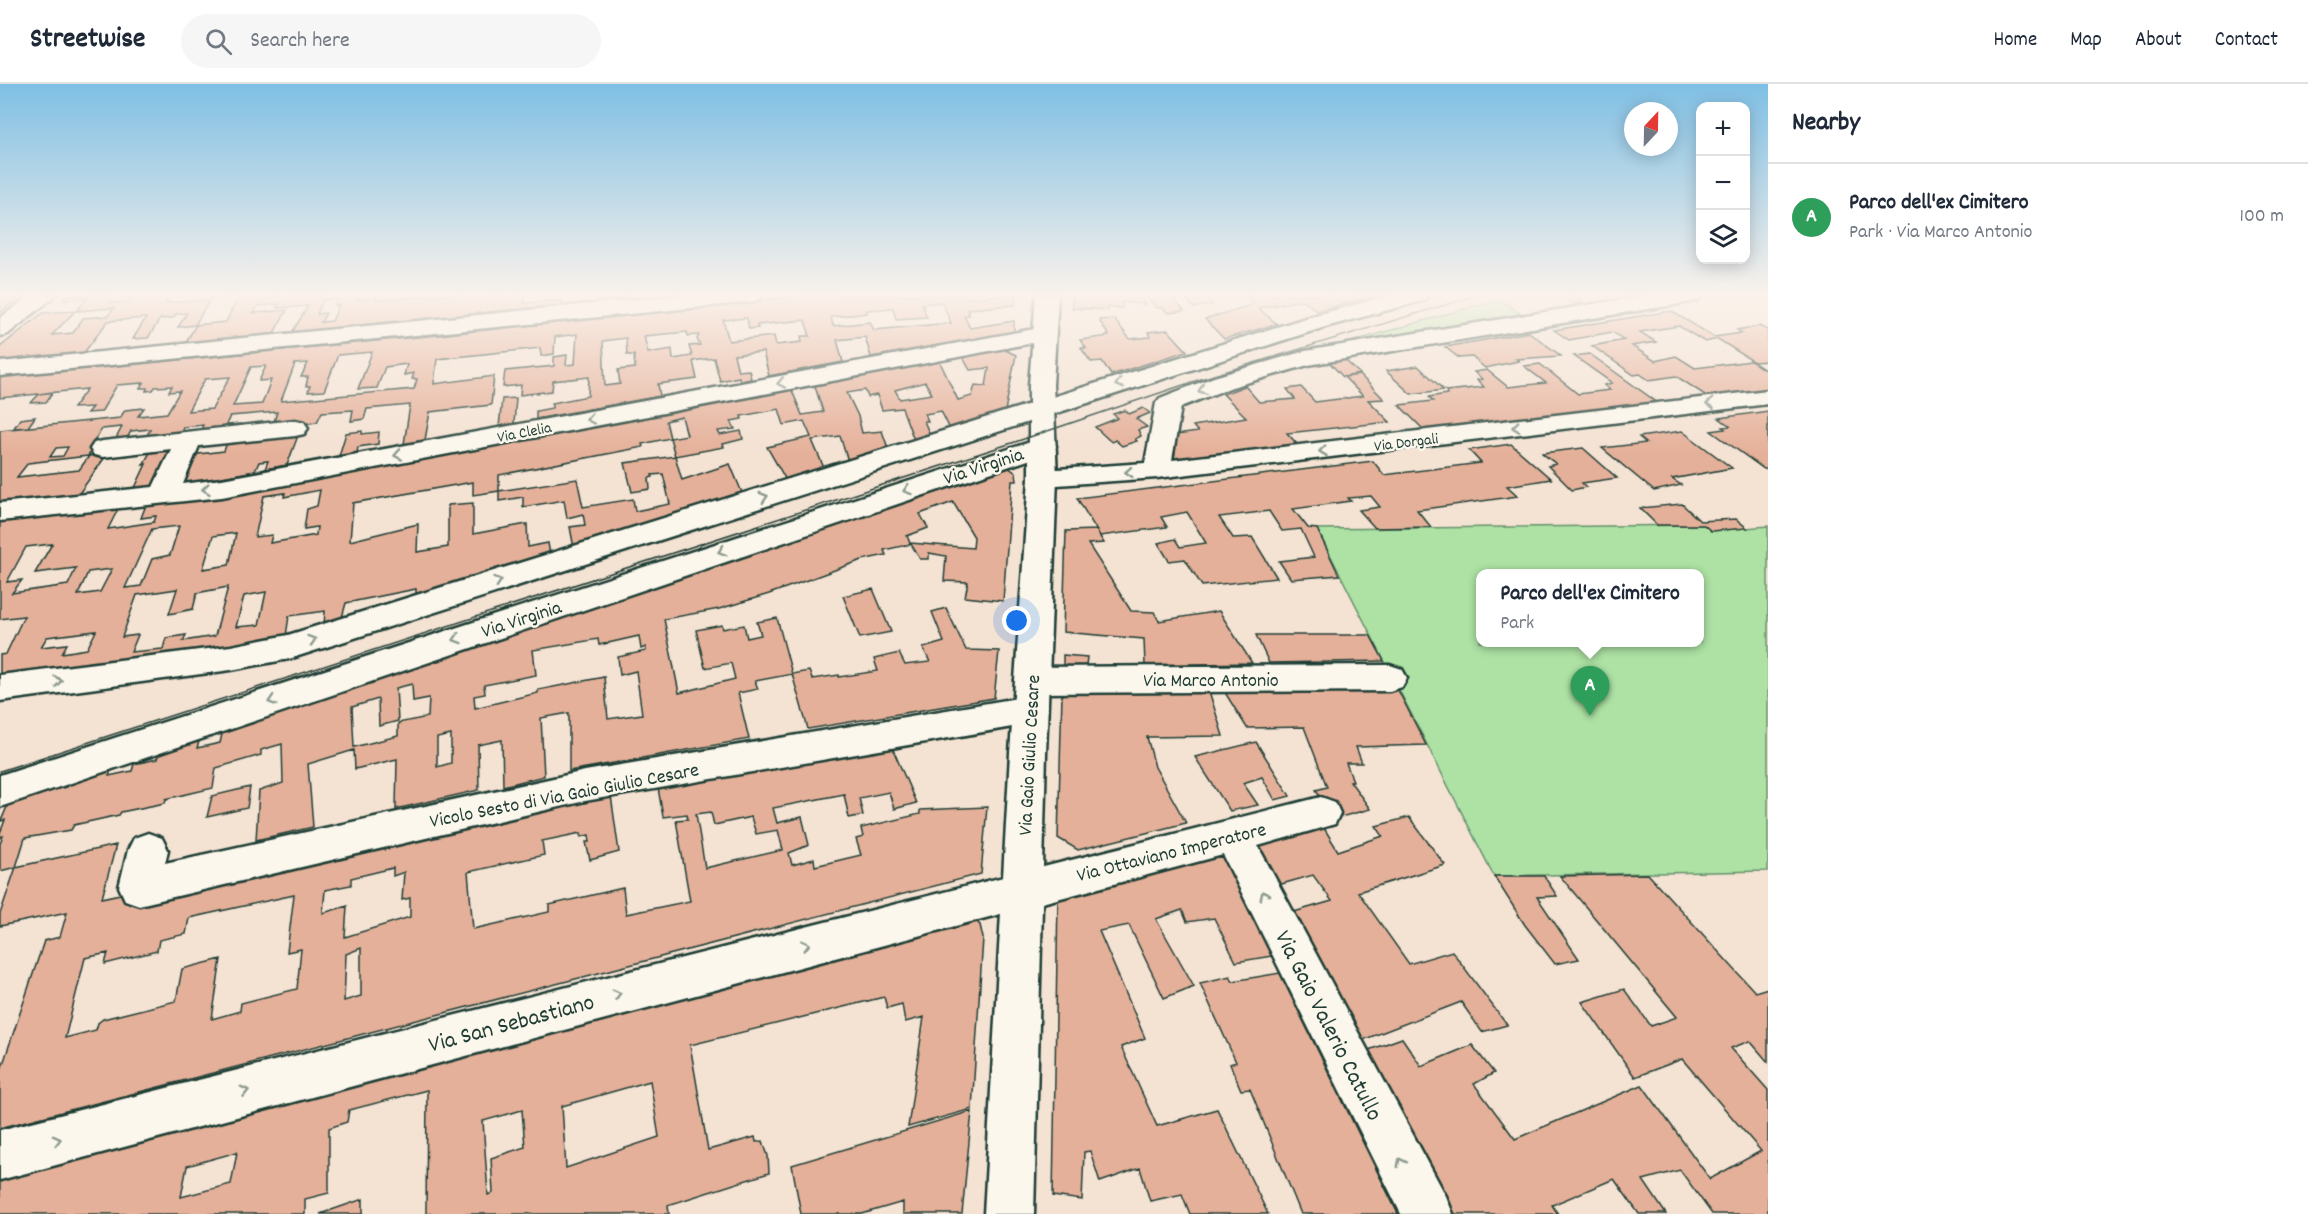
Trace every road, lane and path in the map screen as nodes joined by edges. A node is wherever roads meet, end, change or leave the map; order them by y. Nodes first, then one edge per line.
1 (216, 348) edge
2 (972, 348) edge
3 (1044, 348) edge
4 (1235, 348) edge
5 (1368, 348) edge
6 (0, 369) edge
7 (1768, 397) edge
8 (1042, 408) junction
9 (295, 428) dead end
10 (189, 439) junction
11 (103, 449) dead end
12 (1043, 462) junction
13 (1157, 470) junction
14 (164, 494) junction
15 (0, 512) edge
16 (1390, 678) dead end
17 (0, 688) edge
18 (1031, 695) junction
19 (0, 791) edge
20 (1321, 813) dead end
21 (1233, 836) junction
22 (148, 850) dead end
23 (1022, 889) junction
24 (0, 1155) edge
25 (1009, 1214) edge
26 (1428, 1214) edge

1 - 6 street
2 -> 14 street, Via Clelia
3 - 8 street, Via Gaio Giulio Cesare
4 -> 8 street, Via Virginia
5 -> 13 street
7 -> 13 street, Via Dorgali
8 - 12 street, Via Gaio Giulio Cesare
17 -> 8 street, Via Virginia
9 - 10 street
10 - 11 street
10 - 14 street
13 -> 12 street, Via Dorgali
12 - 18 street, Via Gaio Giulio Cesare
12 -> 19 street, Via Virginia
14 - 15 street, Via Clelia
16 - 18 street, Via Marco Antonio
18 - 22 street, Vicolo Sesto di Via Gaio Giulio Cesare
18 - 23 street, Via Gaio Giulio Cesare
20 - 21 street, Via Ottaviano Imperatore
21 - 23 street, Via Ottaviano Imperatore
26 -> 21 street, Via Gaio Valerio Catullo
24 -> 23 street, Via San Sebastiano
23 - 25 street, Via Gaio Giulio Cesare

